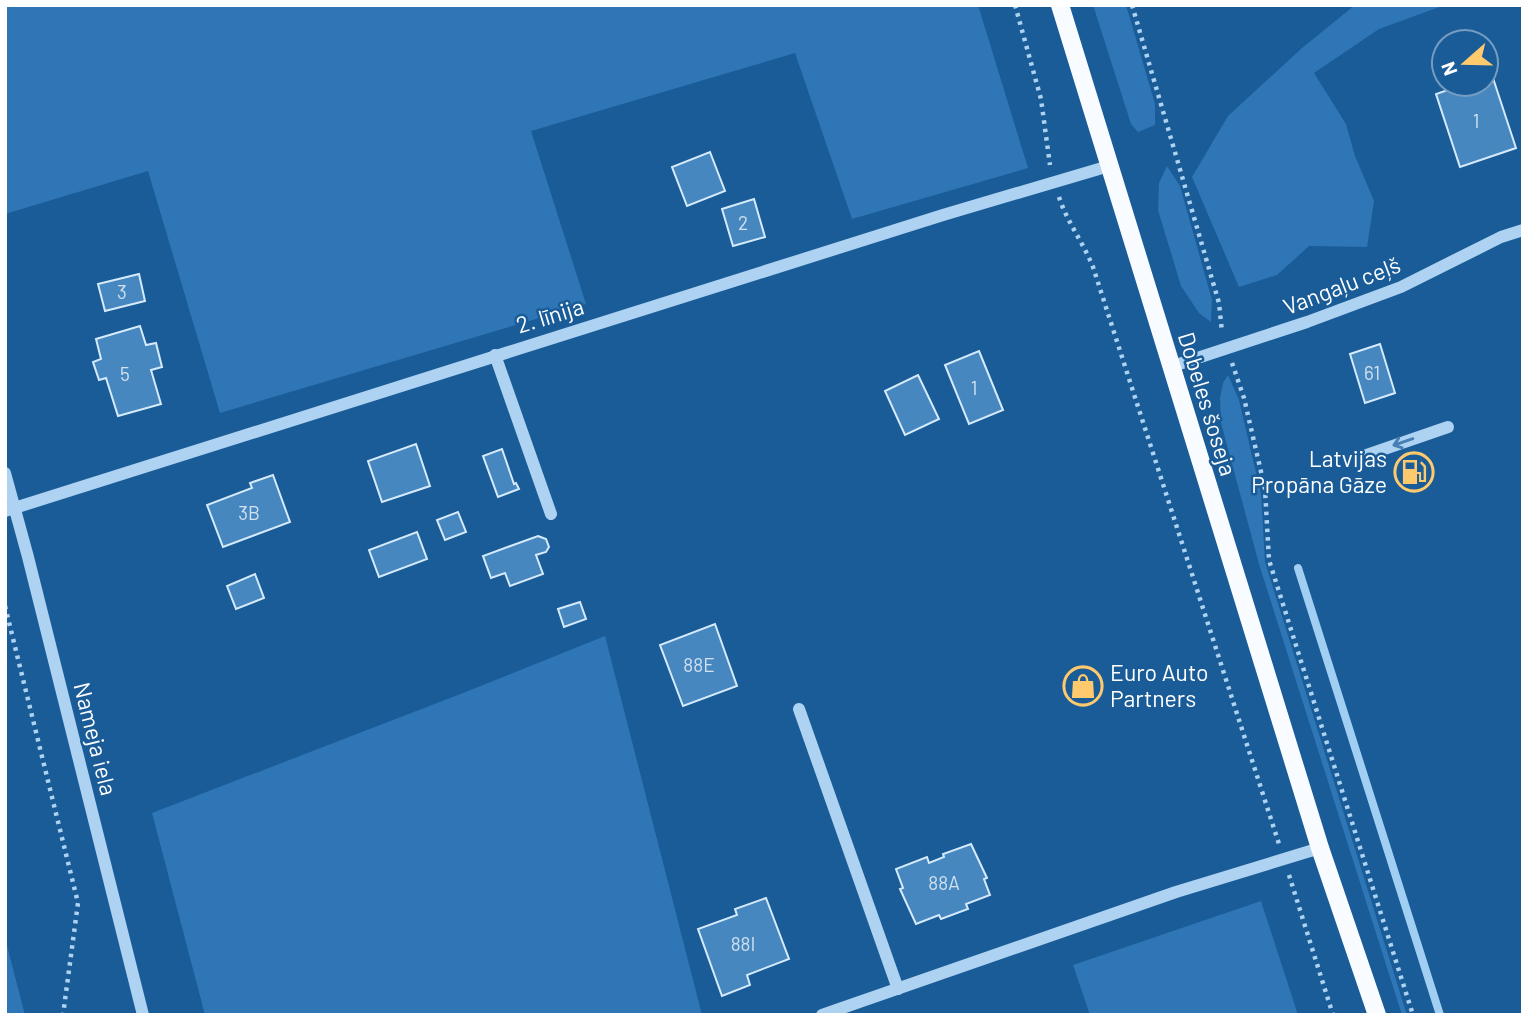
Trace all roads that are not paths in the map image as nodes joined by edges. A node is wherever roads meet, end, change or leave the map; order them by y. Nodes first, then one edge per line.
1 (1060, 5) edge
2 (1109, 166) junction
3 (1523, 230) edge
4 (495, 355) junction
5 (1170, 367) junction
6 (1448, 427) dead end
7 (1358, 458) dead end
8 (5, 474) edge
9 (10, 509) edge
10 (551, 514) dead end
11 (799, 709) dead end
12 (1320, 848) junction
13 (898, 989) junction
14 (850, 1010) edge
15 (143, 1015) edge
16 (822, 1015) edge
17 (1377, 1015) edge

1 - 2 main road, Dobeles šoseja
2 - 4 street, 2. līnija
2 - 5 main road, Dobeles šoseja
3 - 5 street, Vangaļu ceļš
4 - 9 street, 2. līnija
4 - 10 street
5 - 12 main road, Dobeles šoseja
6 -> 7 street
8 - 9 street, Nameja iela
9 - 15 street, Nameja iela
11 - 13 street
12 - 13 street
12 - 17 main road, Dobeles šoseja
13 - 14 street
14 - 16 street

